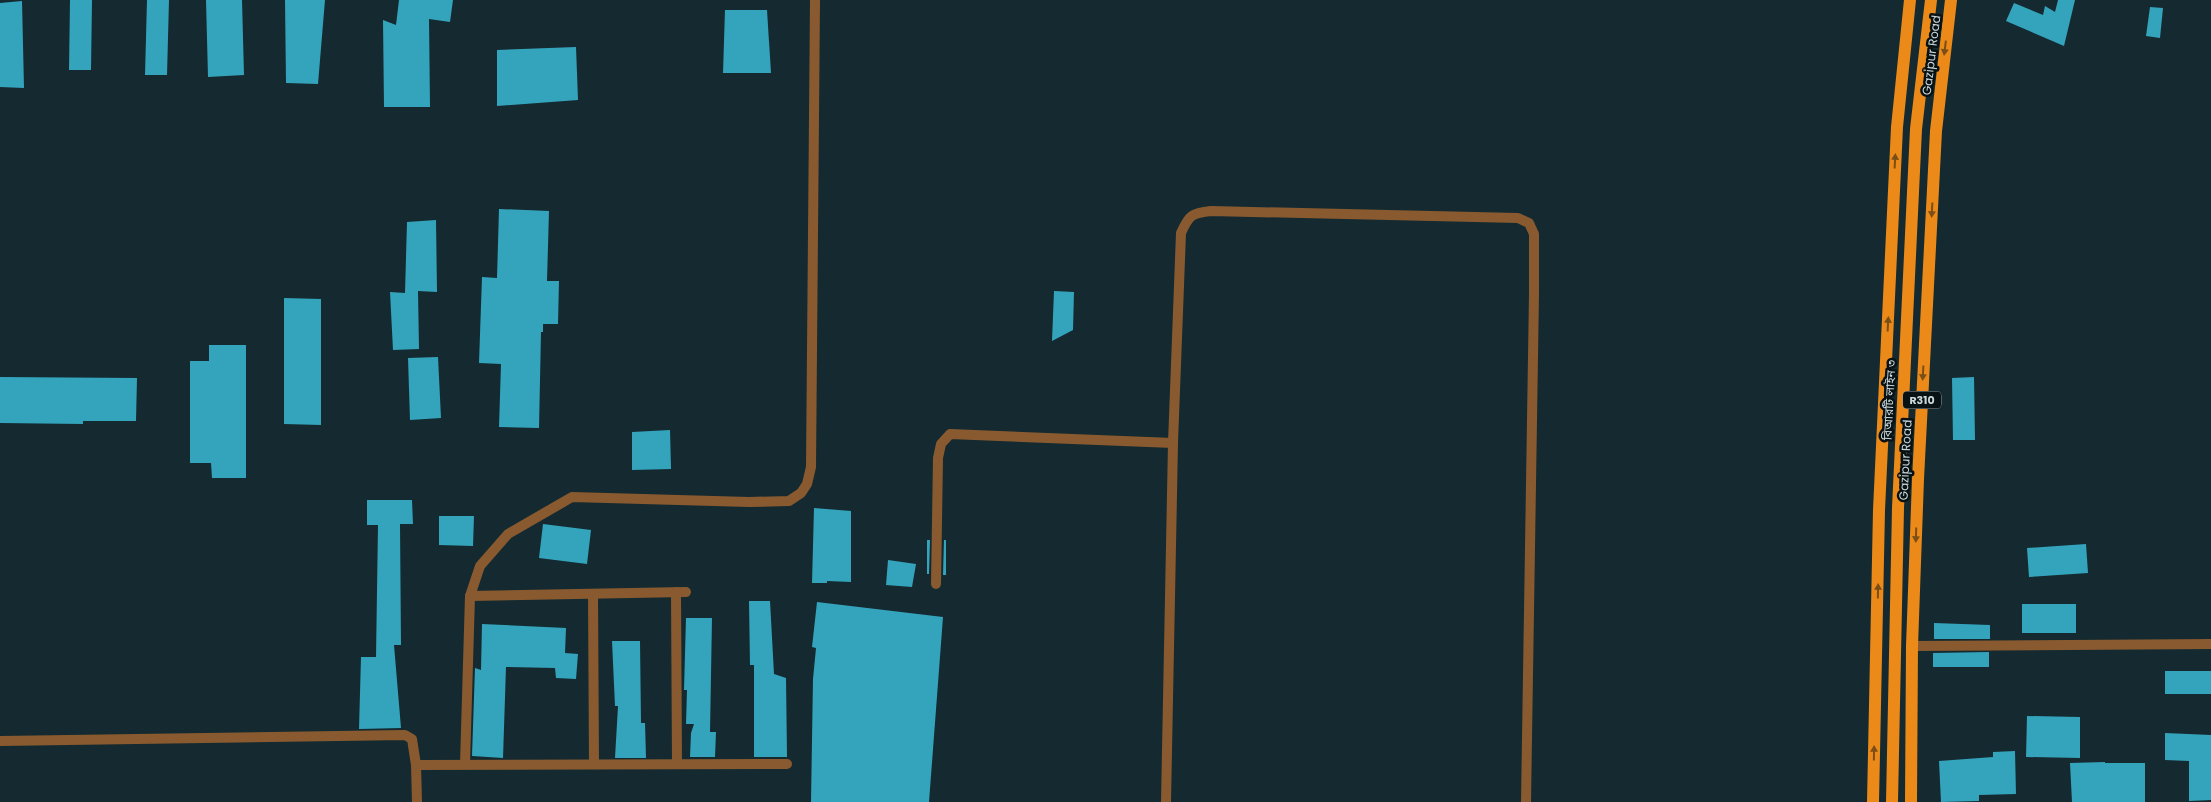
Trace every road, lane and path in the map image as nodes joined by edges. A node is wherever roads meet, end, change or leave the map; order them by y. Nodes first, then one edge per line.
1 (815, 0) edge
2 (1910, 0) edge
3 (1931, 0) edge
4 (1951, 0) edge
5 (1173, 443) junction
6 (936, 584) dead end
7 (593, 594) junction
8 (470, 596) junction
9 (2211, 644) edge
10 (1912, 646) junction
11 (0, 741) edge
12 (465, 764) junction
13 (594, 764) junction
14 (677, 764) junction
15 (787, 764) dead end
16 (416, 765) junction
17 (417, 802) edge
18 (1166, 802) edge
19 (1526, 802) edge
20 (1873, 802) edge
21 (1892, 802) edge
22 (1911, 802) edge

1 - 8 street
20 -> 2 main road, Gazipur Road / R310
3 - 21 main road, বিআরটি লাইন ৩
4 -> 10 main road, Gazipur Road / R310
5 - 6 street
5 - 18 street
5 - 19 street
7 - 8 street
7 - 13 street
7 - 14 street
8 - 12 street
9 - 10 street
10 - 22 main road, Gazipur Road / R310
11 - 16 street
12 - 13 street
12 - 16 street
13 - 14 street
14 - 15 street
16 - 17 street

